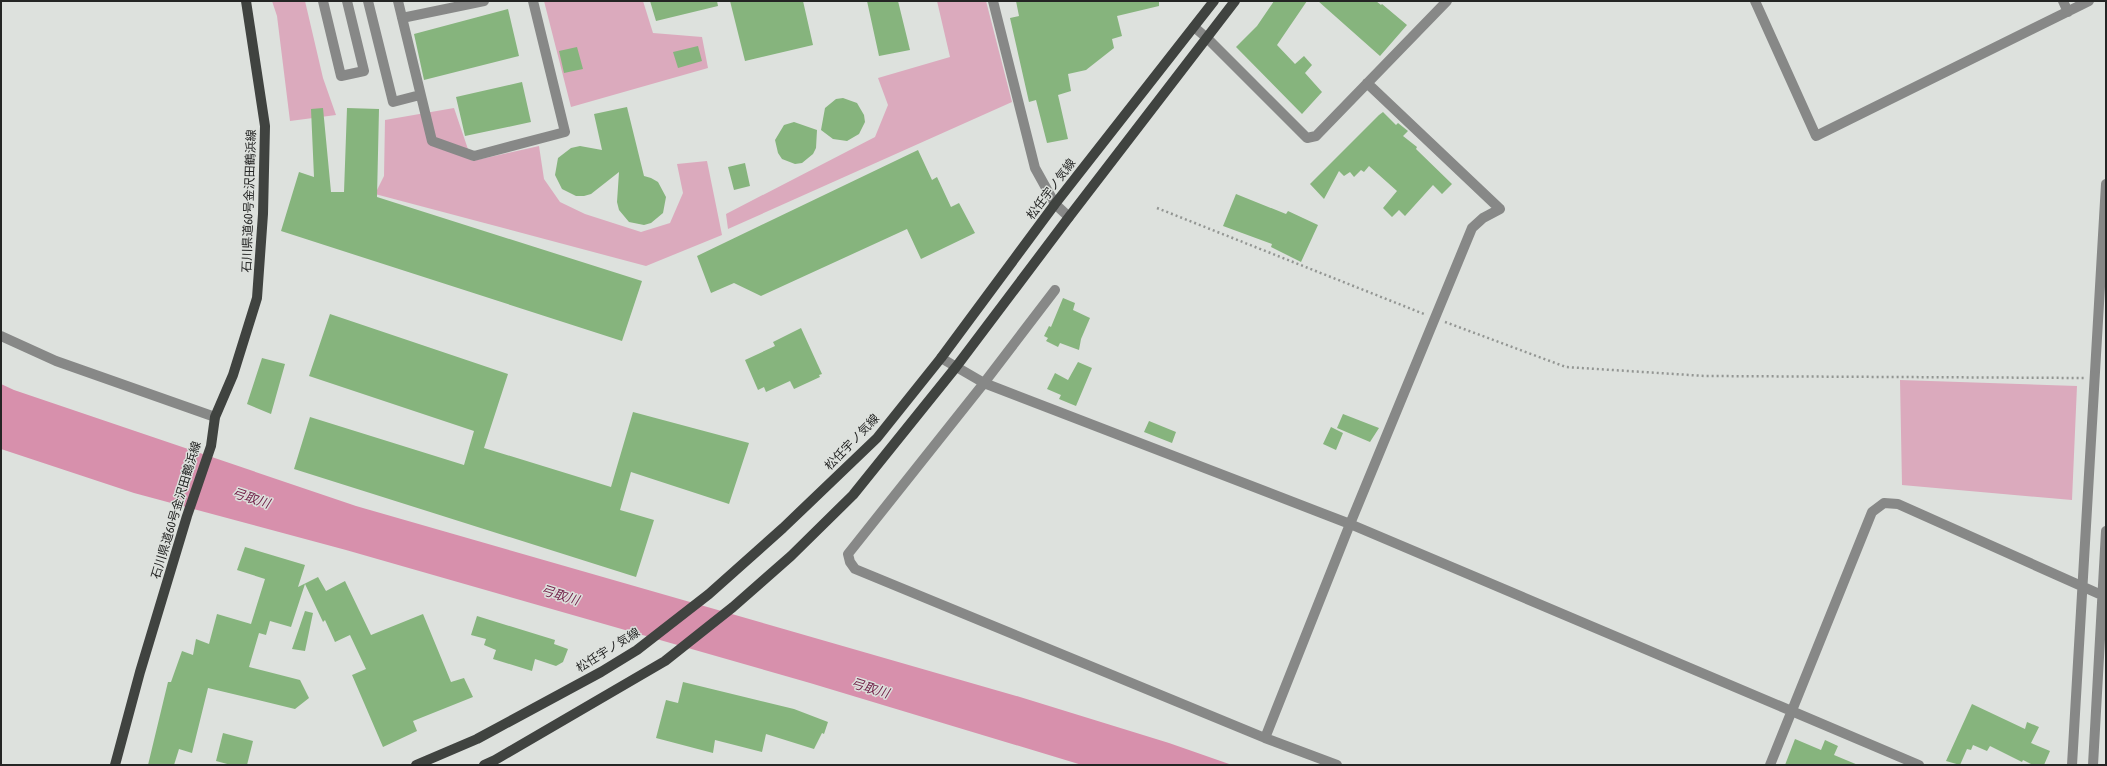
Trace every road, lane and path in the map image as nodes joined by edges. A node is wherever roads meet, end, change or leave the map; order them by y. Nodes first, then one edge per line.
1 (246, 1) edge
2 (323, 1) edge
3 (347, 1) edge
4 (368, 1) edge
5 (398, 1) edge
6 (484, 1) edge
7 (533, 1) edge
8 (993, 1) edge
9 (1214, 1) edge
10 (1235, 1) edge
11 (1448, 1) edge
12 (1755, 1) edge
13 (2063, 1) edge
14 (2089, 1) edge
15 (2068, 12) junction
16 (402, 18) junction
17 (1194, 27) junction
18 (1207, 38) junction
19 (1367, 83) junction
20 (420, 96) junction
21 (2106, 184) edge
22 (1055, 204) junction
23 (1157, 208) dead end
24 (1069, 216) junction
25 (1055, 290) dead end
26 (1435, 319) junction
27 (1, 336) edge
28 (941, 358) junction
29 (956, 367) junction
30 (2094, 378) junction
31 (984, 383) junction
32 (215, 417) junction
33 (1350, 524) junction
34 (2106, 531) edge
35 (2083, 588) junction
36 (2104, 596) edge
37 (1792, 712) junction
38 (1265, 738) junction
39 (1914, 764) edge
40 (115, 765) edge
41 (416, 765) edge
42 (484, 765) edge
43 (1337, 765) edge
44 (1770, 765) edge
45 (2072, 765) edge
46 (2093, 765) edge

1 - 32 main road, 石川県道60号金沢田鶴浜線
2 - 3 street
4 - 20 street
5 - 16 street
6 - 16 street
7 - 20 street
8 - 22 street
9 - 17 main road, 松任宇ノ気線
10 - 18 main road
11 - 19 street
12 - 15 street
13 - 15 street
14 - 15 street
16 - 20 street
17 - 18 street
17 - 22 main road, 松任宇ノ気線
18 - 19 street
18 - 24 main road
19 - 26 street
21 - 30 street
22 - 24 street
22 - 28 main road, 松任宇ノ気線
23 - 26 path
24 - 29 main road
25 - 31 street
26 - 30 path
26 - 33 street
27 - 32 street
28 - 29 street
28 - 41 main road, 松任宇ノ気線
29 - 31 street
29 - 42 main road
30 - 35 street
31 - 33 street
31 - 38 street
32 - 40 main road, 石川県道60号金沢田鶴浜線
33 - 37 street
33 - 38 street
34 - 36 street
35 - 36 street
35 - 37 street
35 - 45 street
36 - 46 street
37 - 39 street
37 - 44 street
38 - 43 street

